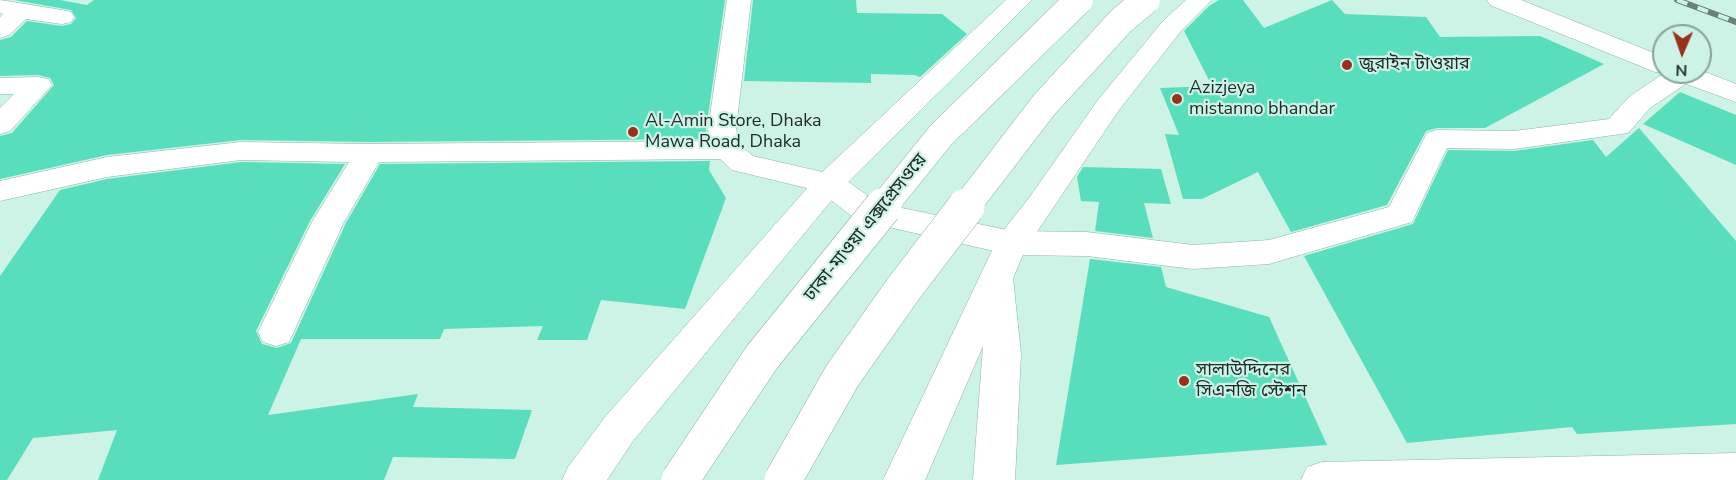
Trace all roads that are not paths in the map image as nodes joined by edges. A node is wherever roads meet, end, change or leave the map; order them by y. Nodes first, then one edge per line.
1 (739, 0) edge
2 (1020, 0) edge
3 (1079, 0) edge
4 (1146, 0) edge
5 (1200, 0) edge
6 (1499, 0) edge
7 (10, 8) edge
8 (62, 16) dead end
9 (0, 30) edge
10 (1652, 61) edge
11 (1660, 84) edge
12 (1711, 84) edge
13 (0, 86) edge
14 (1736, 94) edge
15 (0, 125) edge
16 (727, 150) junction
17 (369, 153) junction
18 (829, 183) junction
19 (0, 191) edge
20 (1004, 259) junction
21 (276, 332) dead end
22 (1736, 471) edge
23 (583, 480) edge
24 (680, 480) edge
25 (783, 480) edge
26 (904, 480) edge
27 (993, 480) edge
28 (1322, 480) edge

1 - 16 main road
2 - 18 main road
3 - 24 main road, ঢাকা-মাওয়া এক্সপ্রেসওয়ে, bridge
4 - 25 main road, bridge
5 - 20 main road
6 - 10 main road
7 - 8 main road
7 - 9 main road
11 - 20 main road
12 - 14 main road
13 - 15 main road
16 - 17 main road
16 - 18 main road
17 - 19 main road
17 - 21 main road
18 - 20 main road
18 - 23 main road
20 - 26 main road
20 - 27 main road
22 - 28 main road

